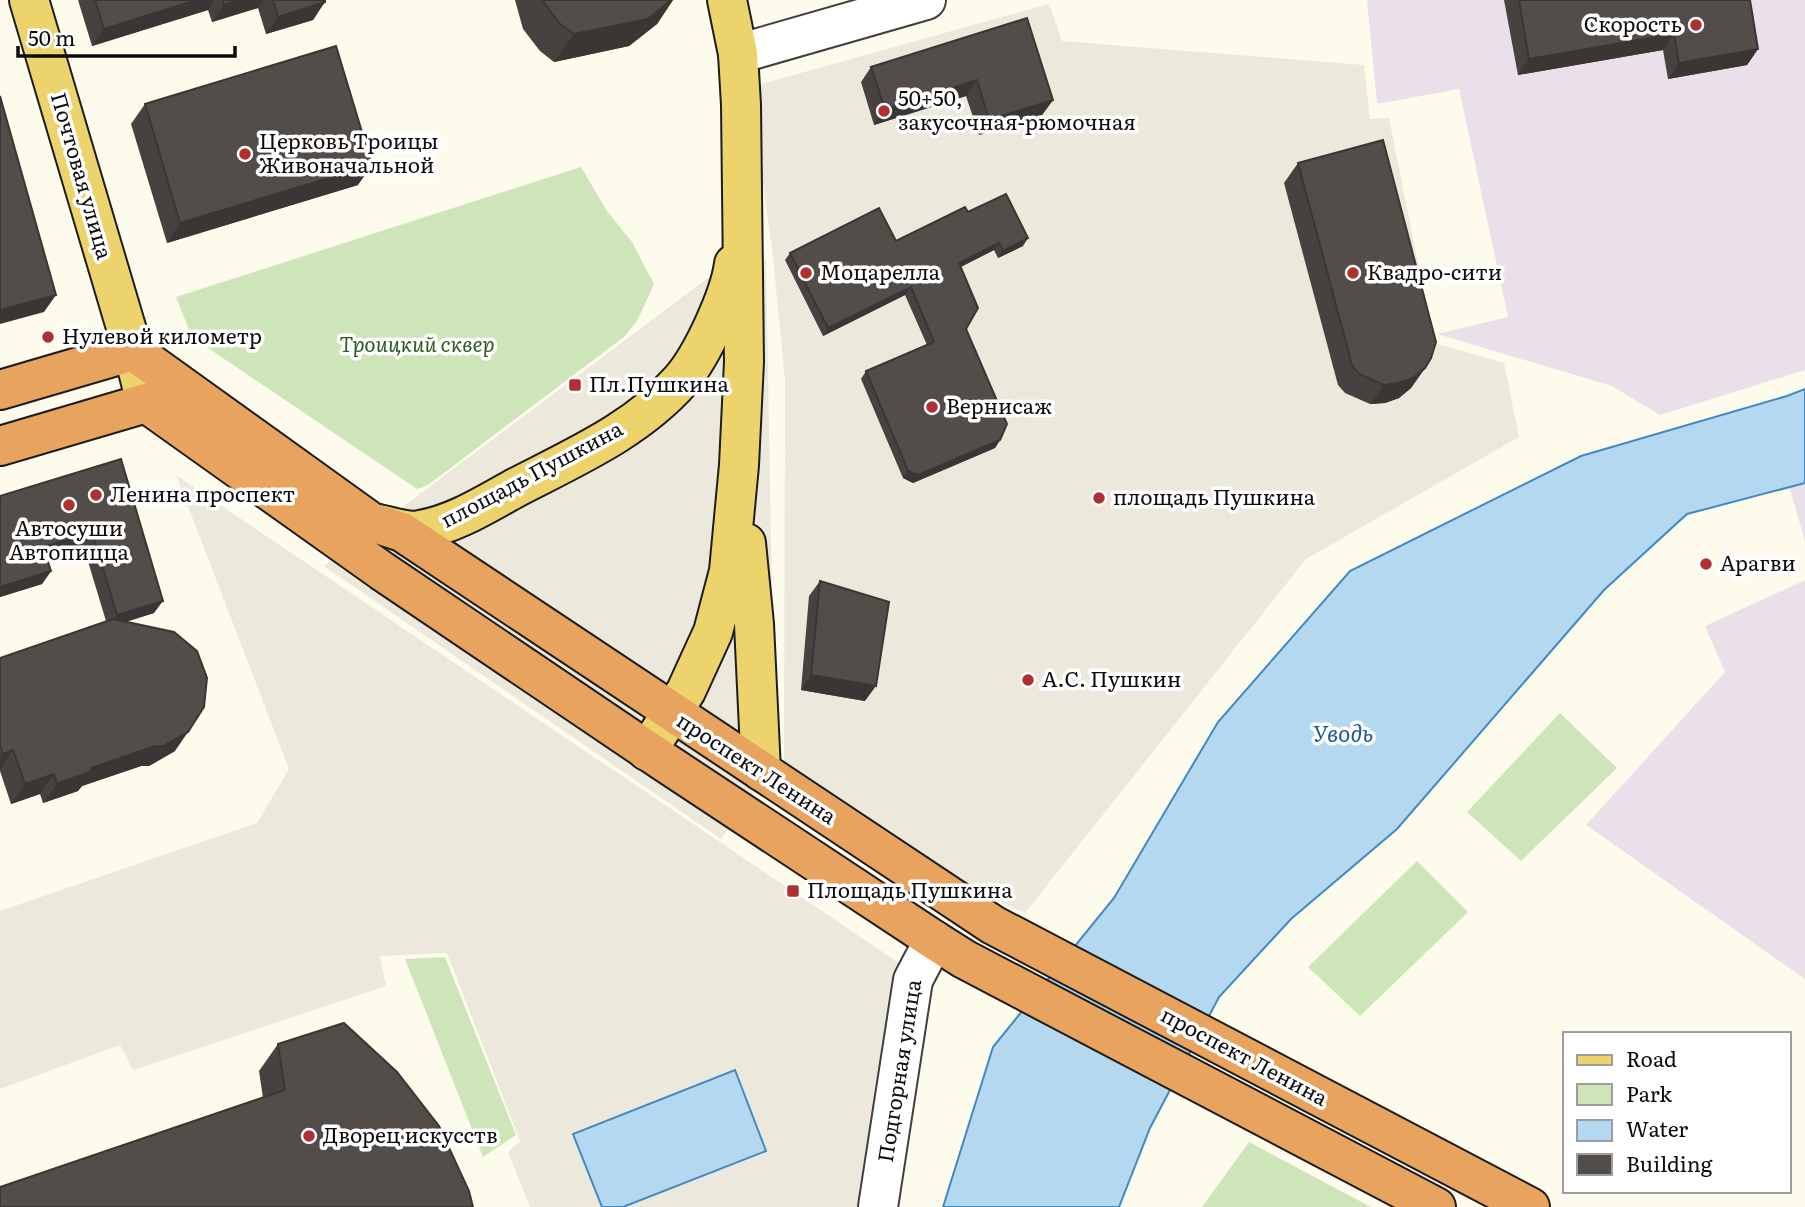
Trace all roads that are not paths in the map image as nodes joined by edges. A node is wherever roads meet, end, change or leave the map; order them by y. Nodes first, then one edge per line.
1 (29, 0) edge
2 (727, 0) edge
3 (926, 0) edge
4 (738, 54) junction
5 (743, 200) junction
6 (133, 351) junction
7 (0, 390) edge
8 (146, 403) junction
9 (0, 446) edge
10 (739, 465) junction
11 (371, 522) junction
12 (672, 713) junction
13 (647, 751) junction
14 (761, 771) junction
15 (949, 949) junction
16 (878, 1207) edge
17 (1436, 1207) edge
18 (1530, 1207) edge

1 - 6 main road, Почтовая улица
2 - 4 main road
3 - 4 street
4 - 5 main road
5 - 10 main road
5 - 11 main road, площадь Пушкина
6 - 7 highway
6 - 8 main road, Почтовая улица
6 - 11 highway, проспект Ленина
8 - 9 highway
8 - 13 highway, проспект Ленина
10 - 12 main road
10 - 14 main road
11 - 12 highway, проспект Ленина
12 - 13 main road
12 - 14 highway, проспект Ленина
13 - 15 highway, проспект Ленина
14 - 18 highway, проспект Ленина
15 - 16 street, Подгорная улица
15 - 17 highway, проспект Ленина

